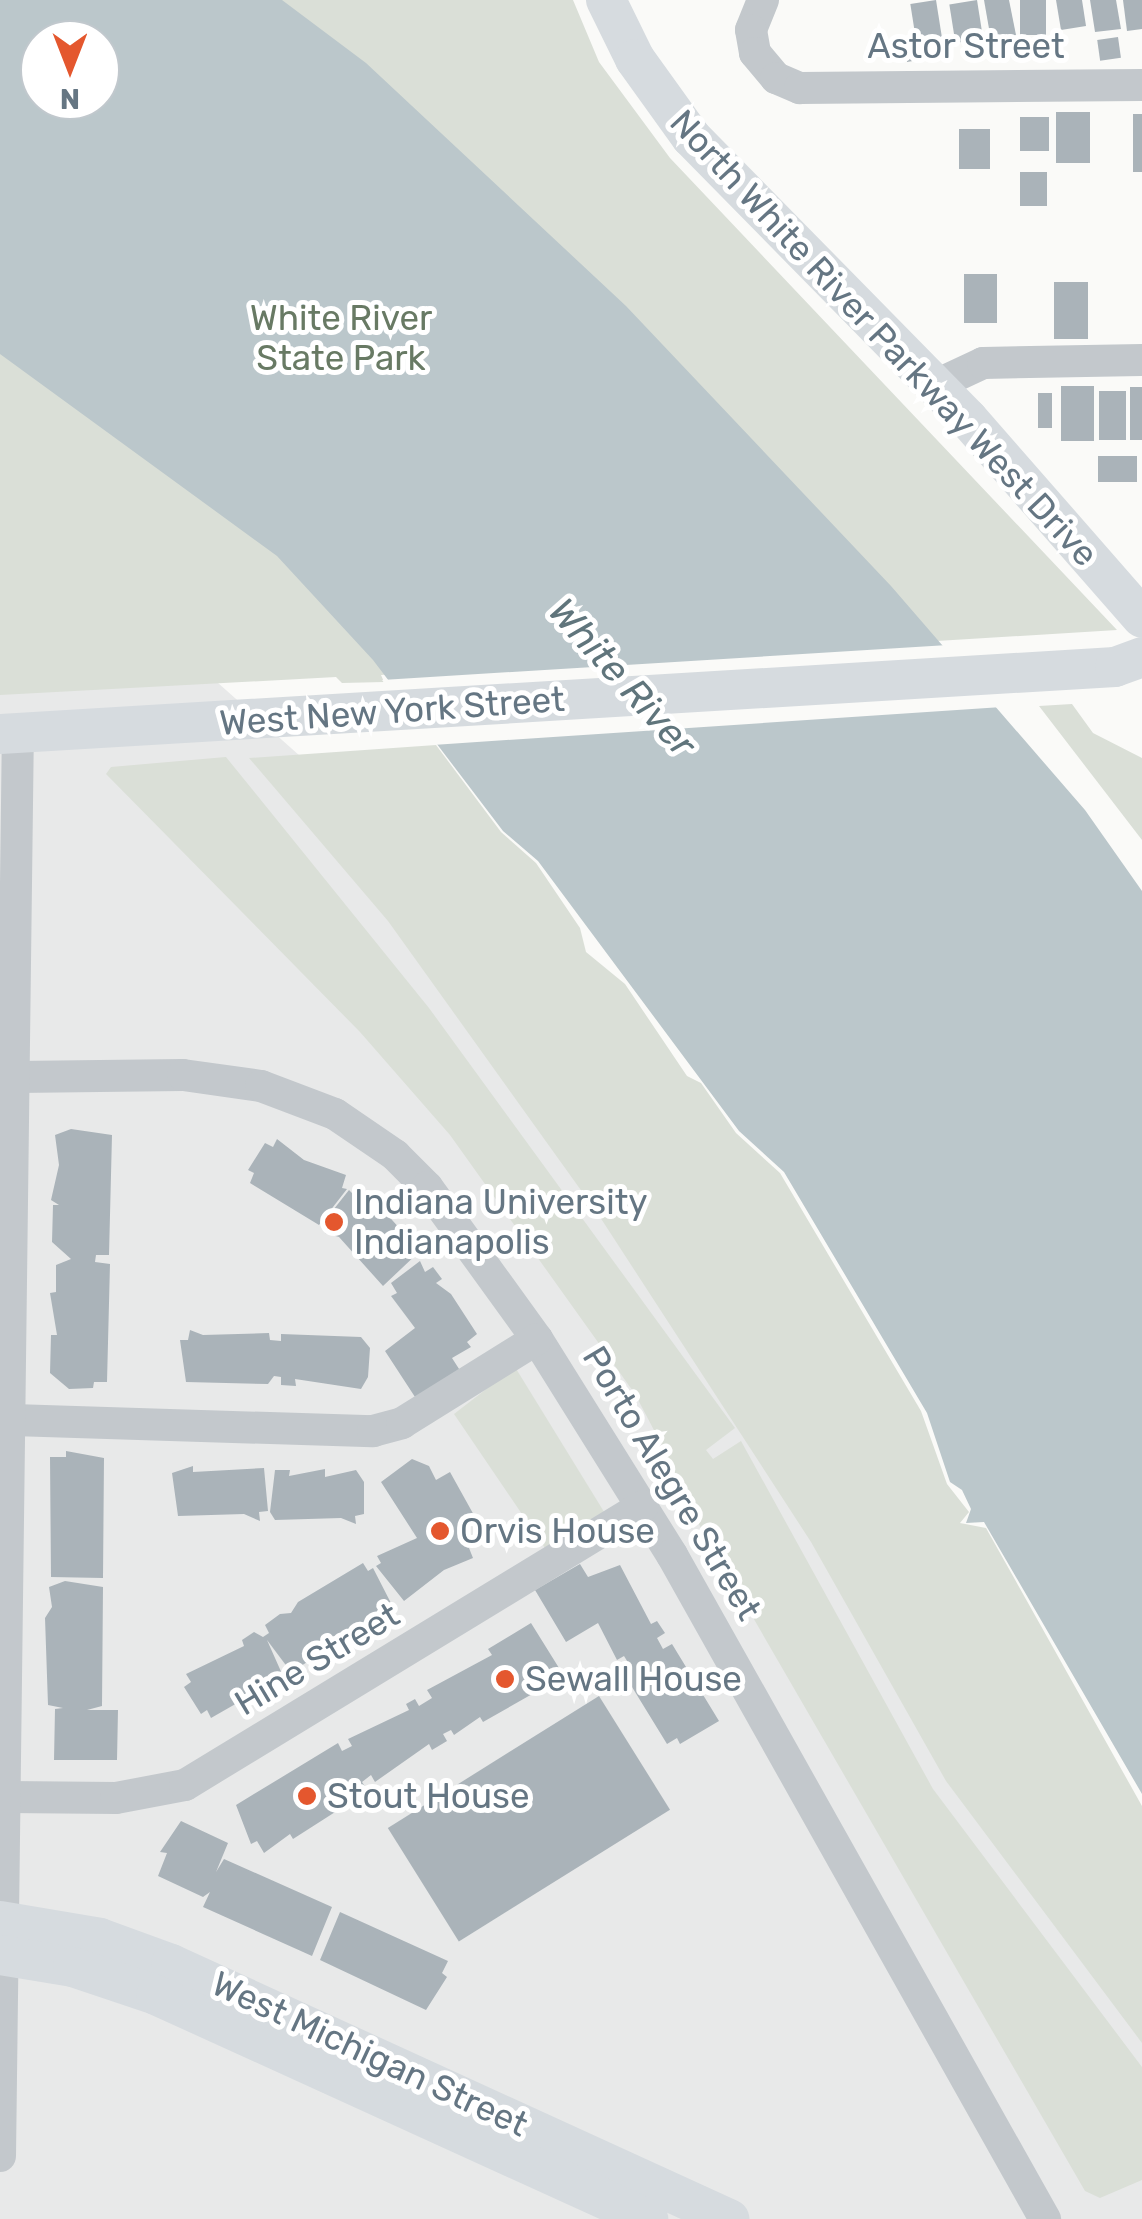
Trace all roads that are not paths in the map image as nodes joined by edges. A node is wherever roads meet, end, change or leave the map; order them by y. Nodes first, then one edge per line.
1 (606, 0) edge
2 (764, 0) edge
3 (1142, 85) edge
4 (1142, 360) edge
5 (936, 386) junction
6 (1142, 618) edge
7 (1142, 656) edge
8 (9, 734) edge
9 (18, 1077) junction
10 (537, 1339) junction
11 (13, 1420) junction
12 (643, 1506) junction
13 (7, 1797) junction
14 (2, 1938) edge
15 (0, 2156) edge
16 (721, 2217) edge
17 (648, 2219) edge
18 (1045, 2219) edge

1 - 5 main road, North White River Parkway West Drive
2 - 3 street, Astor Street
4 - 5 street
5 - 6 main road, North White River Parkway West Drive
7 - 8 main road, West New York Street
8 - 9 street
9 - 10 street, Porto Alegre Street
9 - 11 street
10 - 11 street
10 - 12 street, Porto Alegre Street
11 - 13 street
12 - 13 street, Hine Street
12 - 18 street, Porto Alegre Street
13 - 14 street
14 - 15 street
14 - 16 main road, West Michigan Street
14 - 17 main road, West Michigan Street

